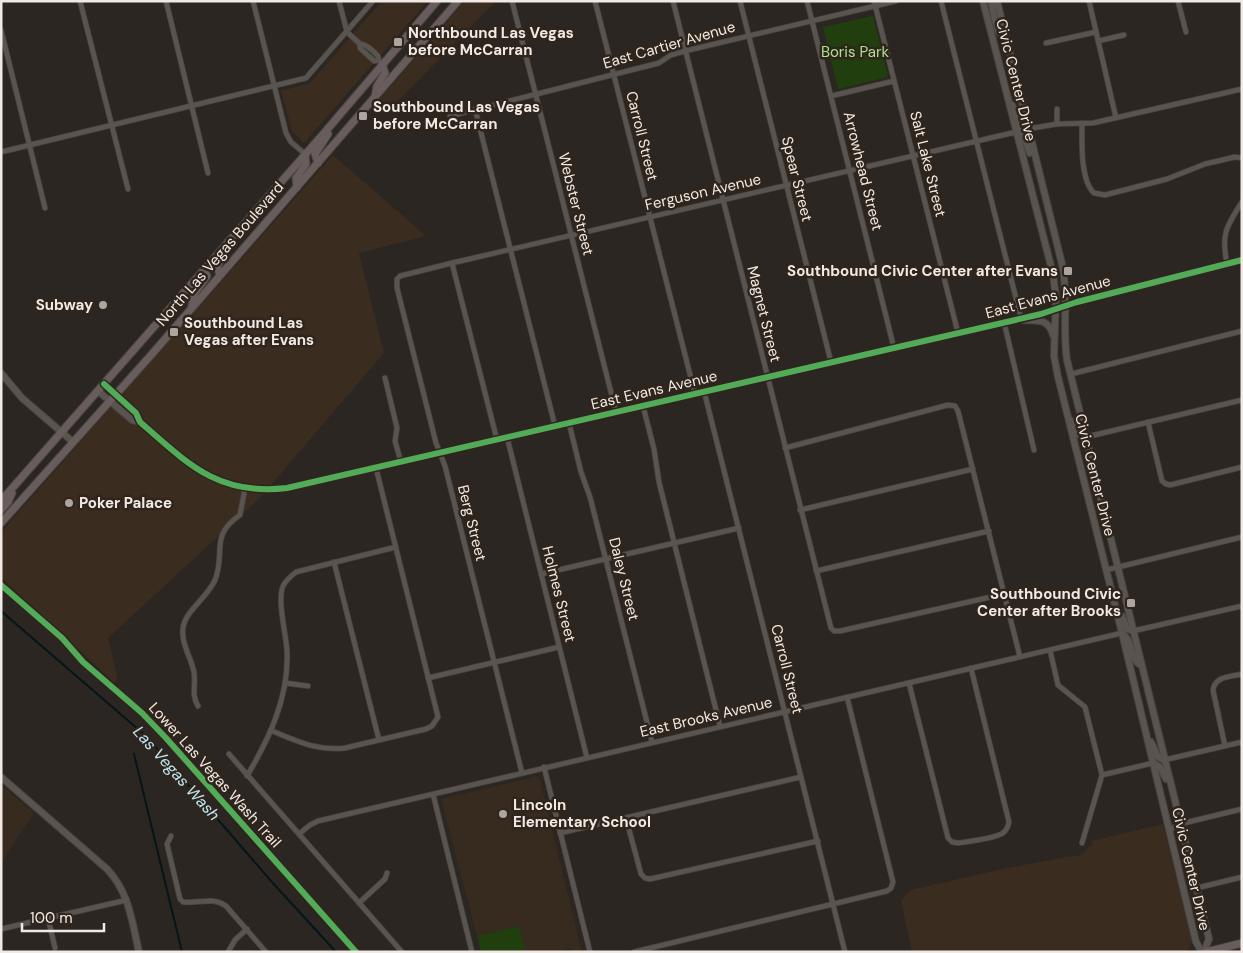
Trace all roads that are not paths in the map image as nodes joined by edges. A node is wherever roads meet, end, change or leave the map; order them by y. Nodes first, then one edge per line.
1 (80, 1) edge
2 (166, 1) edge
3 (253, 1) edge
4 (339, 1) edge
5 (373, 1) edge
6 (437, 1) edge
7 (458, 1) edge
8 (512, 1) edge
9 (595, 1) edge
10 (673, 1) edge
11 (740, 1) edge
12 (807, 1) edge
13 (896, 1) edge
14 (942, 1) edge
15 (984, 1) edge
16 (991, 1) edge
17 (997, 1) edge
18 (1088, 1) edge
19 (1178, 1) edge
20 (875, 4) edge
21 (812, 21) junction
22 (1, 30) edge
23 (347, 32) junction
24 (1096, 32) junction
25 (1186, 32) dead end
26 (1124, 35) dead end
27 (749, 36) junction
28 (1006, 38) junction
29 (1098, 41) junction
30 (1046, 43) dead end
31 (685, 51) junction
32 (380, 62) junction
33 (614, 75) junction
34 (894, 81) junction
35 (274, 86) junction
36 (1242, 89) edge
37 (1006, 92) junction
38 (535, 94) junction
39 (831, 96) junction
40 (375, 97) junction
41 (192, 105) junction
42 (476, 109) junction
43 (1057, 109) dead end
44 (450, 116) dead end
45 (1116, 118) junction
46 (1057, 124) junction
47 (1082, 124) junction
48 (110, 125) junction
49 (329, 128) junction
50 (1027, 129) junction
51 (1016, 132) junction
52 (976, 141) junction
53 (30, 145) junction
54 (1, 152) edge
55 (305, 154) junction
56 (913, 156) junction
57 (1242, 158) edge
58 (318, 163) junction
59 (1037, 165) junction
60 (850, 170) junction
61 (208, 172) dead end
62 (786, 185) junction
63 (297, 187) junction
64 (128, 189) dead end
65 (723, 200) junction
66 (1242, 202) edge
67 (45, 208) dead end
68 (650, 217) junction
69 (571, 236) junction
70 (228, 242) junction
71 (511, 250) junction
72 (1242, 260) edge
73 (452, 263) junction
74 (1227, 264) junction
75 (204, 270) junction
76 (220, 275) junction
77 (397, 279) joint
78 (1066, 305) junction
79 (192, 308) junction
80 (1055, 309) junction
81 (1019, 319) junction
82 (1004, 322) junction
83 (1242, 331) edge
84 (958, 333) junction
85 (1054, 344) junction
86 (894, 348) junction
87 (831, 362) junction
88 (1, 373) edge
89 (1071, 374) junction
90 (767, 377) junction
91 (385, 378) dead end
92 (104, 384) junction
93 (98, 391) junction
94 (704, 392) junction
95 (695, 394) junction
96 (116, 395) junction
97 (1242, 400) edge
98 (110, 401) junction
99 (643, 406) junction
100 (616, 412) junction
101 (1068, 417) junction
102 (140, 422) junction
103 (1148, 422) junction
104 (570, 423) junction
105 (556, 426) junction
106 (61, 431) junction
107 (507, 437) junction
108 (1086, 438) junction
109 (497, 440) junction
110 (73, 442) junction
111 (785, 448) junction
112 (1034, 450) dead end
113 (440, 453) junction
114 (401, 462) junction
115 (376, 468) junction
116 (1242, 468) edge
117 (973, 469) junction
118 (14, 488) junction
119 (245, 488) junction
120 (1, 501) edge
121 (1, 510) edge
122 (800, 510) junction
123 (1, 523) edge
124 (738, 528) junction
125 (989, 531) junction
126 (1242, 537) edge
127 (674, 542) junction
128 (396, 546) junction
129 (606, 559) junction
130 (334, 562) junction
131 (1118, 568) junction
132 (1106, 570) junction
133 (816, 571) junction
134 (541, 574) junction
135 (1004, 594) junction
136 (1242, 606) edge
137 (1118, 616) junction
138 (1132, 631) junction
139 (1122, 633) junction
140 (559, 647) junction
141 (1050, 650) junction
142 (1020, 657) junction
143 (494, 662) junction
144 (1141, 665) junction
145 (971, 668) junction
146 (1242, 674) edge
147 (428, 678) junction
148 (285, 683) junction
149 (909, 683) junction
150 (308, 686) dead end
151 (846, 697) junction
152 (198, 706) dead end
153 (785, 712) junction
154 (720, 726) junction
155 (1144, 727) junction
156 (272, 731) junction
157 (378, 740) junction
158 (652, 742) junction
159 (1242, 742) edge
160 (1225, 746) junction
161 (228, 754) dead end
162 (587, 758) junction
163 (1164, 760) junction
164 (1153, 763) junction
165 (544, 768) junction
166 (522, 773) junction
167 (1102, 775) junction
168 (247, 776) junction
169 (1, 777) edge
170 (801, 777) junction
171 (1172, 791) junction
172 (433, 794) junction
173 (1242, 810) edge
174 (626, 818) junction
175 (1180, 824) junction
176 (1169, 830) junction
177 (560, 833) junction
178 (299, 834) junction
179 (171, 836) dead end
180 (818, 841) junction
181 (1082, 843) dead end
182 (387, 873) dead end
183 (1242, 877) edge
184 (1197, 888) junction
185 (127, 900) junction
186 (359, 903) junction
187 (834, 905) junction
188 (48, 918) junction
189 (1, 929) edge
190 (247, 929) junction
191 (1242, 943) edge
192 (55, 948) dead end
193 (139, 952) edge
194 (228, 952) edge
195 (266, 952) edge
196 (402, 952) edge
197 (472, 952) edge
198 (590, 952) edge
199 (634, 952) edge
200 (846, 952) edge
201 (1204, 952) edge

1 - 48 street
2 - 41 street
3 - 35 street
4 - 23 street
5 - 23 street
6 - 32 main road, North Las Vegas Boulevard
7 - 40 main road, North Las Vegas Boulevard
8 - 38 street, Webster Street
9 - 33 street, Carroll Street
10 - 31 street, Magnet Street
11 - 27 street, Spear Street
12 - 21 street, Arrowhead Street
13 - 20 street, East Cartier Avenue
14 - 52 street
15 - 37 main road, Civic Center Drive
16 - 28 main road
17 - 28 main road, Civic Center Drive
18 - 24 street
19 - 25 street
20 - 21 street, East Cartier Avenue
20 - 34 street, Salt Lake Street
21 - 27 street, East Cartier Avenue
21 - 39 street, Arrowhead Street
22 - 53 street
23 - 32 street
23 - 35 street
24 - 29 street
24 - 30 street
26 - 29 street
27 - 31 street, East Cartier Avenue
27 - 62 street, Spear Street
28 - 50 main road, Civic Center Drive
29 - 45 street
31 - 33 street, East Cartier Avenue
31 - 65 street, Magnet Street
32 - 40 main road
32 - 49 main road, North Las Vegas Boulevard
33 - 38 street, East Cartier Avenue
33 - 68 street, Carroll Street
34 - 39 street
34 - 56 street, Salt Lake Street
35 - 41 street
35 - 55 street
36 - 45 street
37 - 50 main road
37 - 51 main road, Civic Center Drive
38 - 42 street, East Cartier Avenue
38 - 69 street, Webster Street
39 - 60 street, Arrowhead Street
40 - 58 main road, North Las Vegas Boulevard
41 - 48 street
41 - 61 street
42 - 44 street, East Cartier Avenue
42 - 71 street
43 - 46 street
45 - 47 street
46 - 47 street
46 - 50 street
47 - 57 street
48 - 53 street
48 - 64 street
49 - 55 main road, North Las Vegas Boulevard
49 - 58 main road
50 - 59 main road, Civic Center Drive
51 - 52 street, Ferguson Avenue
51 - 59 main road
51 - 80 main road, Civic Center Drive
52 - 56 street, Ferguson Avenue
52 - 81 street
53 - 54 street
53 - 67 street
55 - 63 main road
55 - 70 main road, North Las Vegas Boulevard
56 - 60 street, Ferguson Avenue
56 - 84 street, Salt Lake Street
58 - 63 main road, North Las Vegas Boulevard
59 - 78 main road, Civic Center Drive
60 - 62 street, Ferguson Avenue
60 - 86 street, Arrowhead Street
62 - 65 street, Ferguson Avenue
62 - 87 street, Spear Street
63 - 76 main road, North Las Vegas Boulevard
65 - 68 street, Ferguson Avenue
65 - 90 street, Magnet Street
66 - 74 street
68 - 69 street, Ferguson Avenue
68 - 95 street, Carroll Street
69 - 71 street, Ferguson Avenue
69 - 100 street, Webster Street
70 - 75 main road, North Las Vegas Boulevard
70 - 76 main road
71 - 73 street, Ferguson Avenue
71 - 105 street
72 - 74 main road, East Evans Avenue
73 - 77 street, Ferguson Avenue
73 - 109 street
74 - 78 main road, East Evans Avenue
75 - 79 main road
75 - 92 main road, North Las Vegas Boulevard
76 - 79 main road, North Las Vegas Boulevard
77 - 113 street, Berg Street
78 - 80 main road, East Evans Avenue
78 - 89 main road, Civic Center Drive
79 - 96 main road, North Las Vegas Boulevard
80 - 81 main road, East Evans Avenue
80 - 85 main road, Civic Center Drive
81 - 82 main road, East Evans Avenue
81 - 85 main road
82 - 84 main road, East Evans Avenue
82 - 112 street
83 - 89 street
84 - 86 main road, East Evans Avenue
85 - 101 main road, Civic Center Drive
86 - 87 main road, East Evans Avenue
87 - 90 main road, East Evans Avenue
88 - 106 main road
89 - 108 main road, Civic Center Drive
90 - 94 main road, East Evans Avenue
90 - 111 street, Magnet Street
91 - 114 street
92 - 93 main road, North Las Vegas Boulevard
92 - 96 main road, East Evans Avenue
93 - 98 main road, East Evans Avenue
93 - 106 main road, North Las Vegas Boulevard
94 - 95 main road, East Evans Avenue
94 - 124 street, Carroll Street
95 - 99 main road, East Evans Avenue
96 - 98 main road, North Las Vegas Boulevard
96 - 102 main road, East Evans Avenue
97 - 103 street
98 - 102 main road, East Evans Avenue
98 - 110 main road, North Las Vegas Boulevard
99 - 100 main road, East Evans Avenue
99 - 127 street
100 - 104 main road, East Evans Avenue
101 - 108 main road
101 - 132 main road, Civic Center Drive
102 - 119 main road, East Evans Avenue
103 - 108 street
103 - 116 street
104 - 105 main road, East Evans Avenue
104 - 129 street, Daley Street
105 - 107 main road, East Evans Avenue
106 - 110 main road
106 - 118 main road, North Las Vegas Boulevard
107 - 109 main road, East Evans Avenue
107 - 134 street, Holmes Street
108 - 131 main road, Civic Center Drive
109 - 113 main road, East Evans Avenue
110 - 123 main road, North Las Vegas Boulevard
111 - 117 street
111 - 122 street, Magnet Street
113 - 114 main road, East Evans Avenue
113 - 143 street, Berg Street
114 - 115 main road, East Evans Avenue
115 - 119 main road, East Evans Avenue
115 - 128 street
117 - 122 street
117 - 125 street
118 - 120 main road, North Las Vegas Boulevard
118 - 121 main road
119 - 152 street
122 - 133 street, Magnet Street
124 - 127 street
124 - 153 street, Carroll Street
125 - 133 street
125 - 135 street
126 - 131 street
127 - 129 street
127 - 154 street
128 - 130 street
128 - 147 street
129 - 134 street
129 - 158 street, Daley Street
130 - 148 street
130 - 157 street
131 - 132 street
131 - 138 main road, Civic Center Drive
132 - 137 main road, Civic Center Drive
133 - 135 street, Magnet Street
134 - 140 street, Holmes Street
135 - 142 street
136 - 138 street
137 - 138 main road
137 - 139 main road, Civic Center Drive
138 - 144 main road, Civic Center Drive
139 - 141 street, East Brooks Avenue
139 - 144 main road
139 - 155 main road, Civic Center Drive
140 - 143 street
140 - 162 street, Holmes Street
141 - 142 street, East Brooks Avenue
141 - 167 street
142 - 145 street, East Brooks Avenue
143 - 147 street
143 - 166 street, Berg Street
144 - 163 main road, Civic Center Drive
145 - 149 street, East Brooks Avenue
145 - 149 street
146 - 160 street
147 - 157 street
148 - 150 street
148 - 156 street
149 - 151 street, East Brooks Avenue
151 - 153 street, East Brooks Avenue
151 - 187 street
153 - 154 street, East Brooks Avenue
153 - 170 street, Carroll Street
154 - 158 street, East Brooks Avenue
155 - 163 main road
155 - 164 main road, Civic Center Drive
156 - 157 street
156 - 168 street
158 - 162 street, East Brooks Avenue
159 - 160 street
160 - 163 street
161 - 168 street
162 - 165 street, East Brooks Avenue
163 - 171 main road, Civic Center Drive
164 - 167 street
164 - 171 main road
164 - 176 main road, Civic Center Drive
165 - 166 street, East Brooks Avenue
165 - 177 street
166 - 172 street, East Brooks Avenue
167 - 181 street
168 - 178 street
169 - 185 main road
170 - 174 street
170 - 180 street, Carroll Street
171 - 175 main road, Civic Center Drive
172 - 178 street, East Brooks Avenue
172 - 197 street
173 - 175 street
174 - 177 street
174 - 180 street
175 - 176 street
175 - 184 main road, Civic Center Drive
176 - 201 main road, Civic Center Drive
177 - 198 street
178 - 186 street
179 - 190 street
180 - 187 street, Carroll Street
182 - 186 street
183 - 184 street
184 - 201 main road, Civic Center Drive
185 - 188 street
185 - 193 main road
186 - 196 street
187 - 199 street
187 - 200 street, Carroll Street
188 - 189 street
188 - 192 street
190 - 194 street
190 - 195 street
191 - 201 main road

